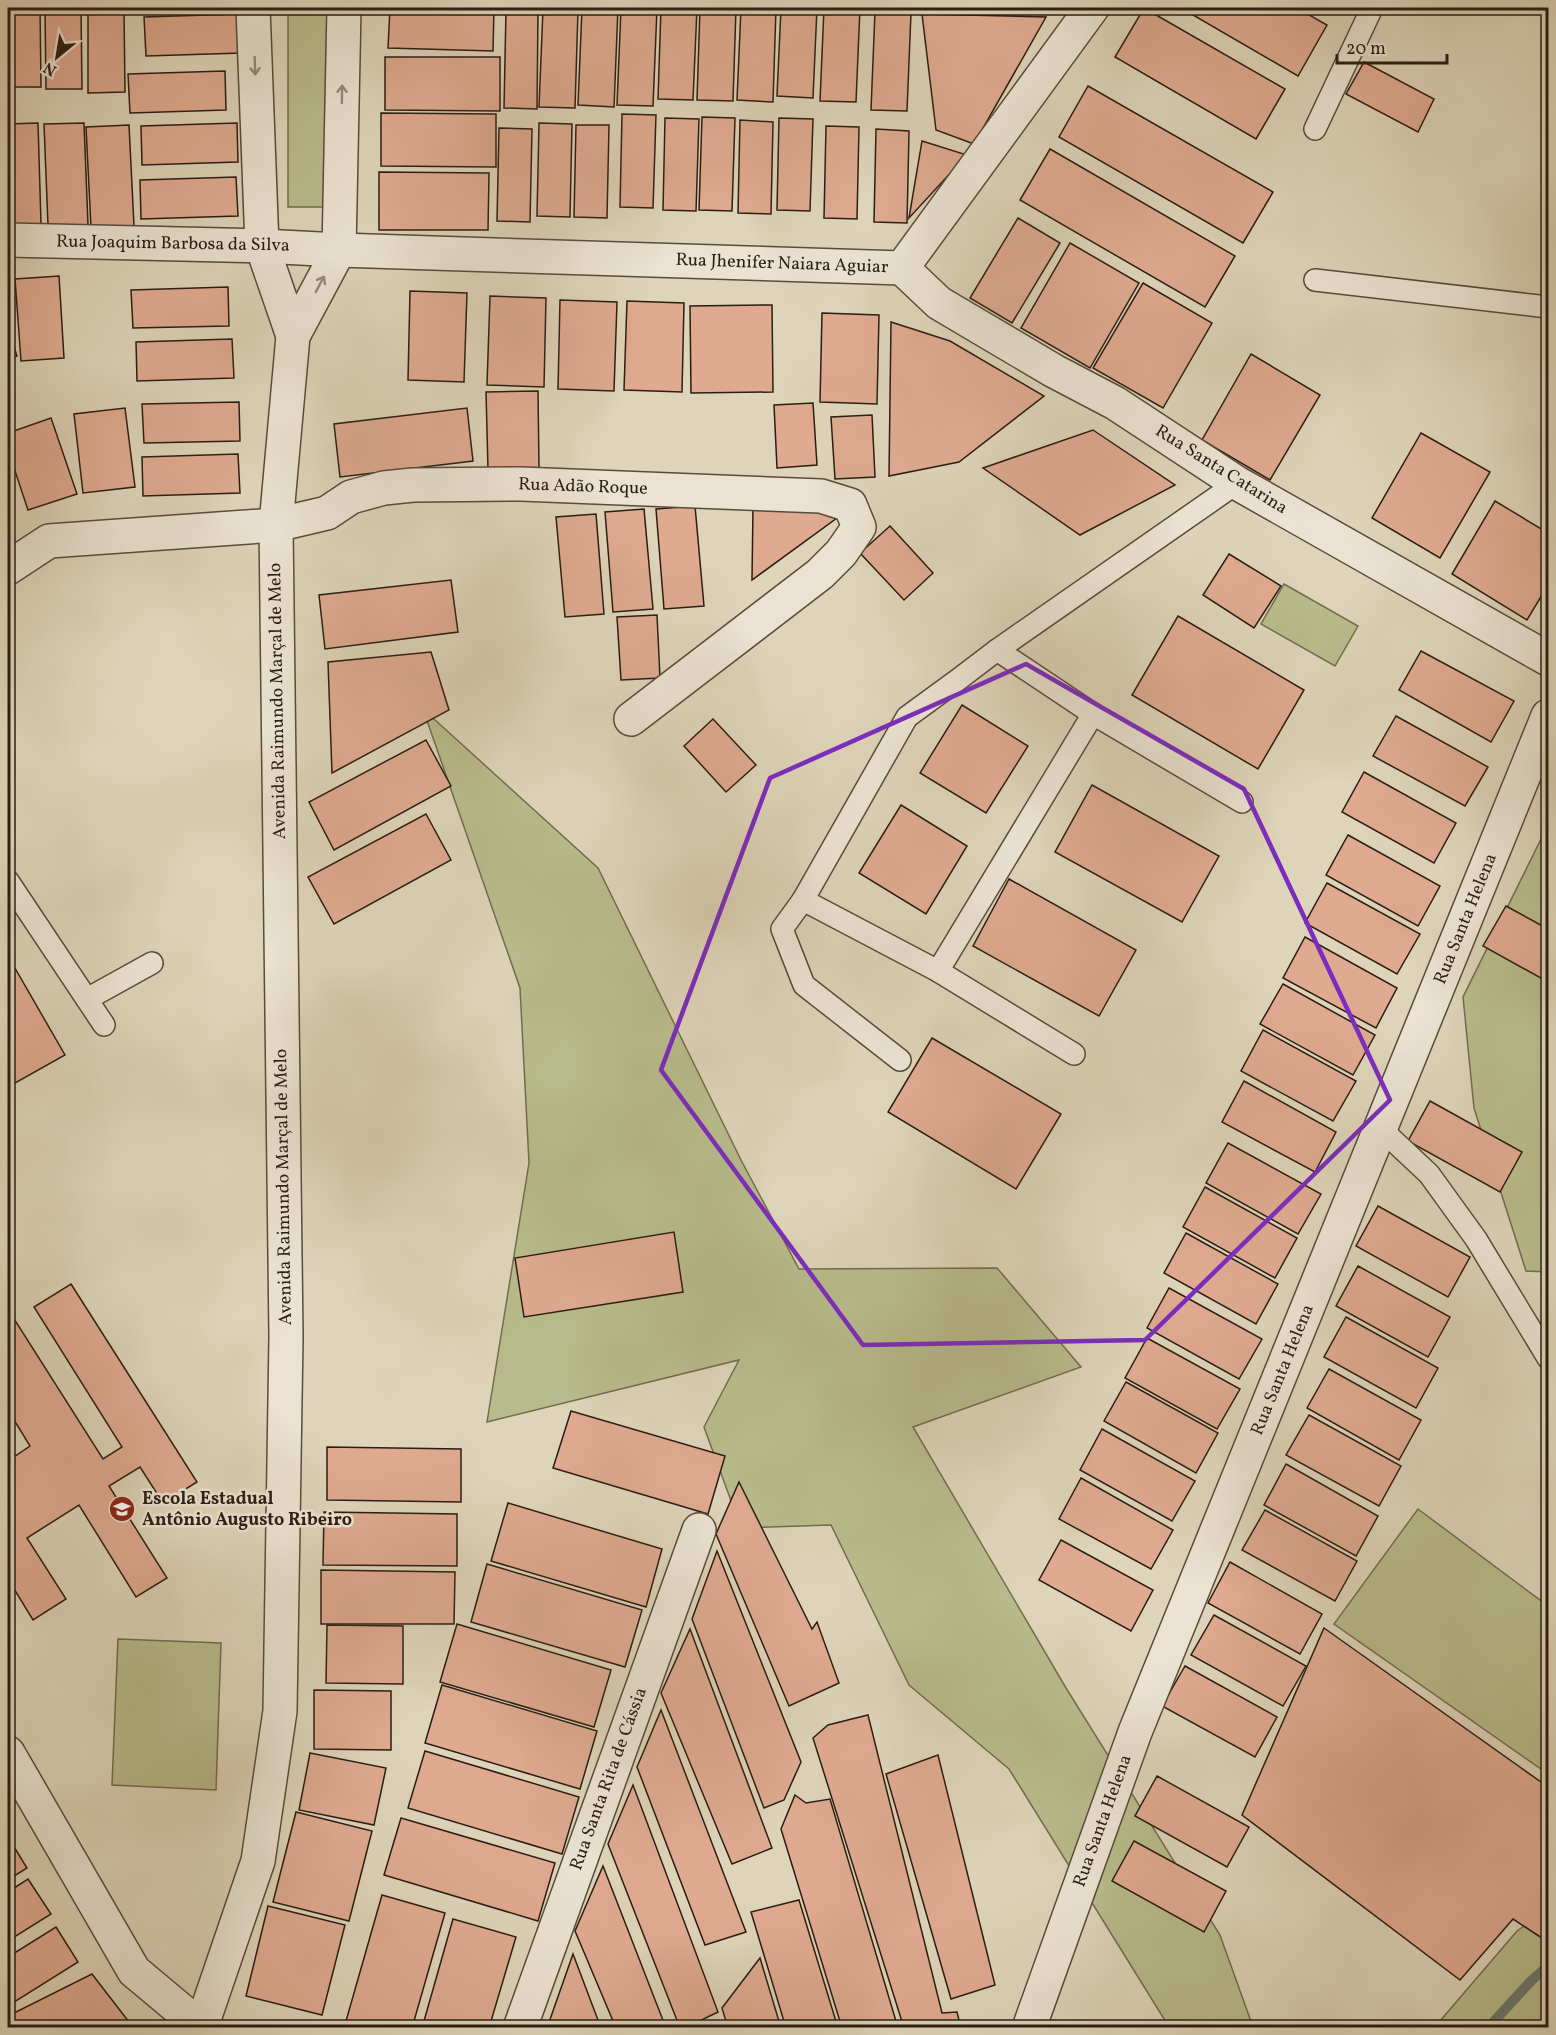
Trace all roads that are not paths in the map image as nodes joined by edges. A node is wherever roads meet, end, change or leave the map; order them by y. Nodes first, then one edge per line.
1 (253, 8) edge
2 (344, 8) edge
3 (1092, 8) edge
4 (1372, 8) edge
5 (1315, 129) dead end
6 (8, 240) edge
7 (262, 246) junction
8 (339, 250) junction
9 (902, 268) junction
10 (1315, 280) dead end
11 (1548, 307) edge
12 (293, 336) junction
13 (1237, 483) junction
14 (276, 525) junction
15 (8, 568) edge
16 (997, 650) junction
17 (1548, 659) edge
18 (1093, 714) junction
19 (1548, 716) edge
20 (631, 719) dead end
21 (1242, 802) dead end
22 (8, 881) edge
23 (803, 900) junction
24 (152, 963) dead end
25 (938, 971) junction
26 (87, 999) junction
27 (104, 1025) dead end
28 (1074, 1054) dead end
29 (900, 1060) dead end
30 (1381, 1129) junction
31 (1548, 1358) edge
32 (699, 1530) dead end
33 (8, 1753) edge
34 (201, 2028) edge
35 (520, 2028) edge
36 (1029, 2028) edge

1 -> 7 street, Avenida Raimundo Marçal de Melo
8 -> 2 street, Avenida Raimundo Marçal de Melo
3 - 9 street, Rua Jhenifer Naiara Aguiar
4 - 5 lane
6 - 7 street, Rua Joaquim Barbosa da Silva
7 - 8 street, Rua Joaquim Barbosa da Silva
7 - 12 street, Avenida Raimundo Marçal de Melo
8 - 9 street, Rua Jhenifer Naiara Aguiar
12 -> 8 street, Avenida Raimundo Marçal de Melo
9 - 13 street, Rua Santa Catarina
10 - 11 lane
12 - 14 street, Avenida Raimundo Marçal de Melo
13 - 16 lane
13 - 17 street, Rua Santa Catarina
14 - 15 street, Rua Adão Roque
14 - 20 street, Rua Adão Roque
14 - 34 street, Avenida Raimundo Marçal de Melo
16 - 18 lane
16 - 23 lane
18 - 21 lane
18 - 25 lane
19 - 30 street, Rua Santa Helena
22 - 26 lane
23 - 25 lane
23 - 29 lane
24 - 26 lane
25 - 28 lane
26 - 27 lane
30 - 31 lane
30 - 36 street, Rua Santa Helena
32 - 35 street, Rua Santa Rita de Cássia
33 - 34 street

